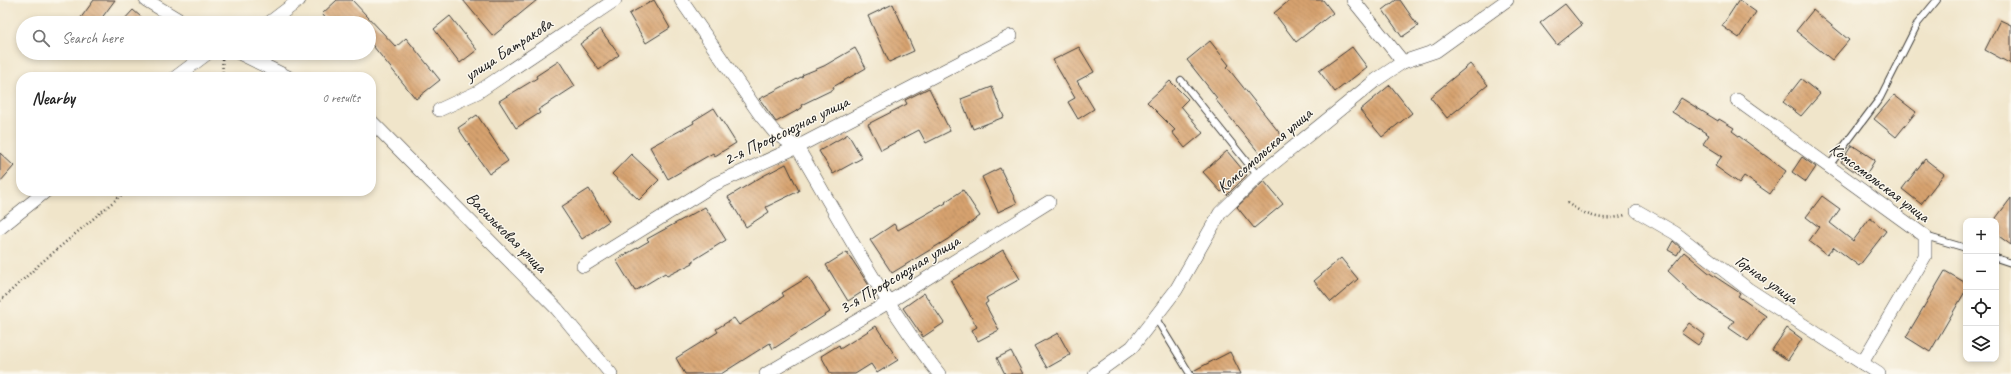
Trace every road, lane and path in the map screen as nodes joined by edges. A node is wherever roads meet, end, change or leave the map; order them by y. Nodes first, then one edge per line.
1 (146, 0) edge
2 (299, 0) edge
3 (615, 0) edge
4 (681, 0) edge
5 (1353, 0) edge
6 (1507, 0) edge
7 (1937, 0) edge
8 (172, 16) edge
9 (278, 16) edge
10 (1011, 36) dead end
11 (199, 60) edge
12 (222, 60) edge
13 (253, 60) edge
14 (1403, 62) junction
15 (183, 72) edge
16 (223, 72) edge
17 (278, 72) edge
18 (1182, 80) dead end
19 (1737, 100) dead end
20 (439, 110) dead end
21 (376, 126) edge
22 (797, 147) junction
23 (1829, 166) junction
24 (1258, 176) junction
25 (40, 196) edge
26 (120, 196) edge
27 (1049, 202) dead end
28 (1567, 203) dead end
29 (1637, 211) joint
30 (0, 228) edge
31 (1925, 236) junction
32 (1963, 247) edge
33 (1999, 259) edge
34 (2011, 263) edge
35 (583, 266) dead end
36 (0, 301) edge
37 (889, 302) junction
38 (1155, 317) junction
39 (1862, 363) junction
40 (611, 374) edge
41 (766, 374) edge
42 (938, 374) edge
43 (1095, 374) edge
44 (1190, 374) edge
45 (1879, 374) edge

1 - 8 street
2 - 9 street
3 - 20 street, улица Батракова
4 - 22 street
5 - 14 street
6 - 14 street, Комсомольская улица
7 - 23 lane
10 - 22 street, 2-я Профсоюзная улица
11 - 15 street
12 - 16 path
13 - 17 street
14 - 24 street, Комсомольская улица
18 - 24 lane
19 - 23 street, Комсомольская улица
21 - 40 street, Васильковая улица
22 - 35 street, 2-я Профсоюзная улица
22 - 37 street
23 - 31 street, Комсомольская улица
24 - 38 street, Комсомольская улица
25 - 30 street
26 - 36 path
27 - 37 street, 3-я Профсоюзная улица
28 - 29 path
29 - 39 street, Горная улица
31 - 32 lane
31 - 39 street, Комсомольская улица
33 - 34 lane
37 - 41 street, 3-я Профсоюзная улица
37 - 42 street
38 - 43 street, Комсомольская улица
38 - 44 lane
39 - 45 street, Горная улица

